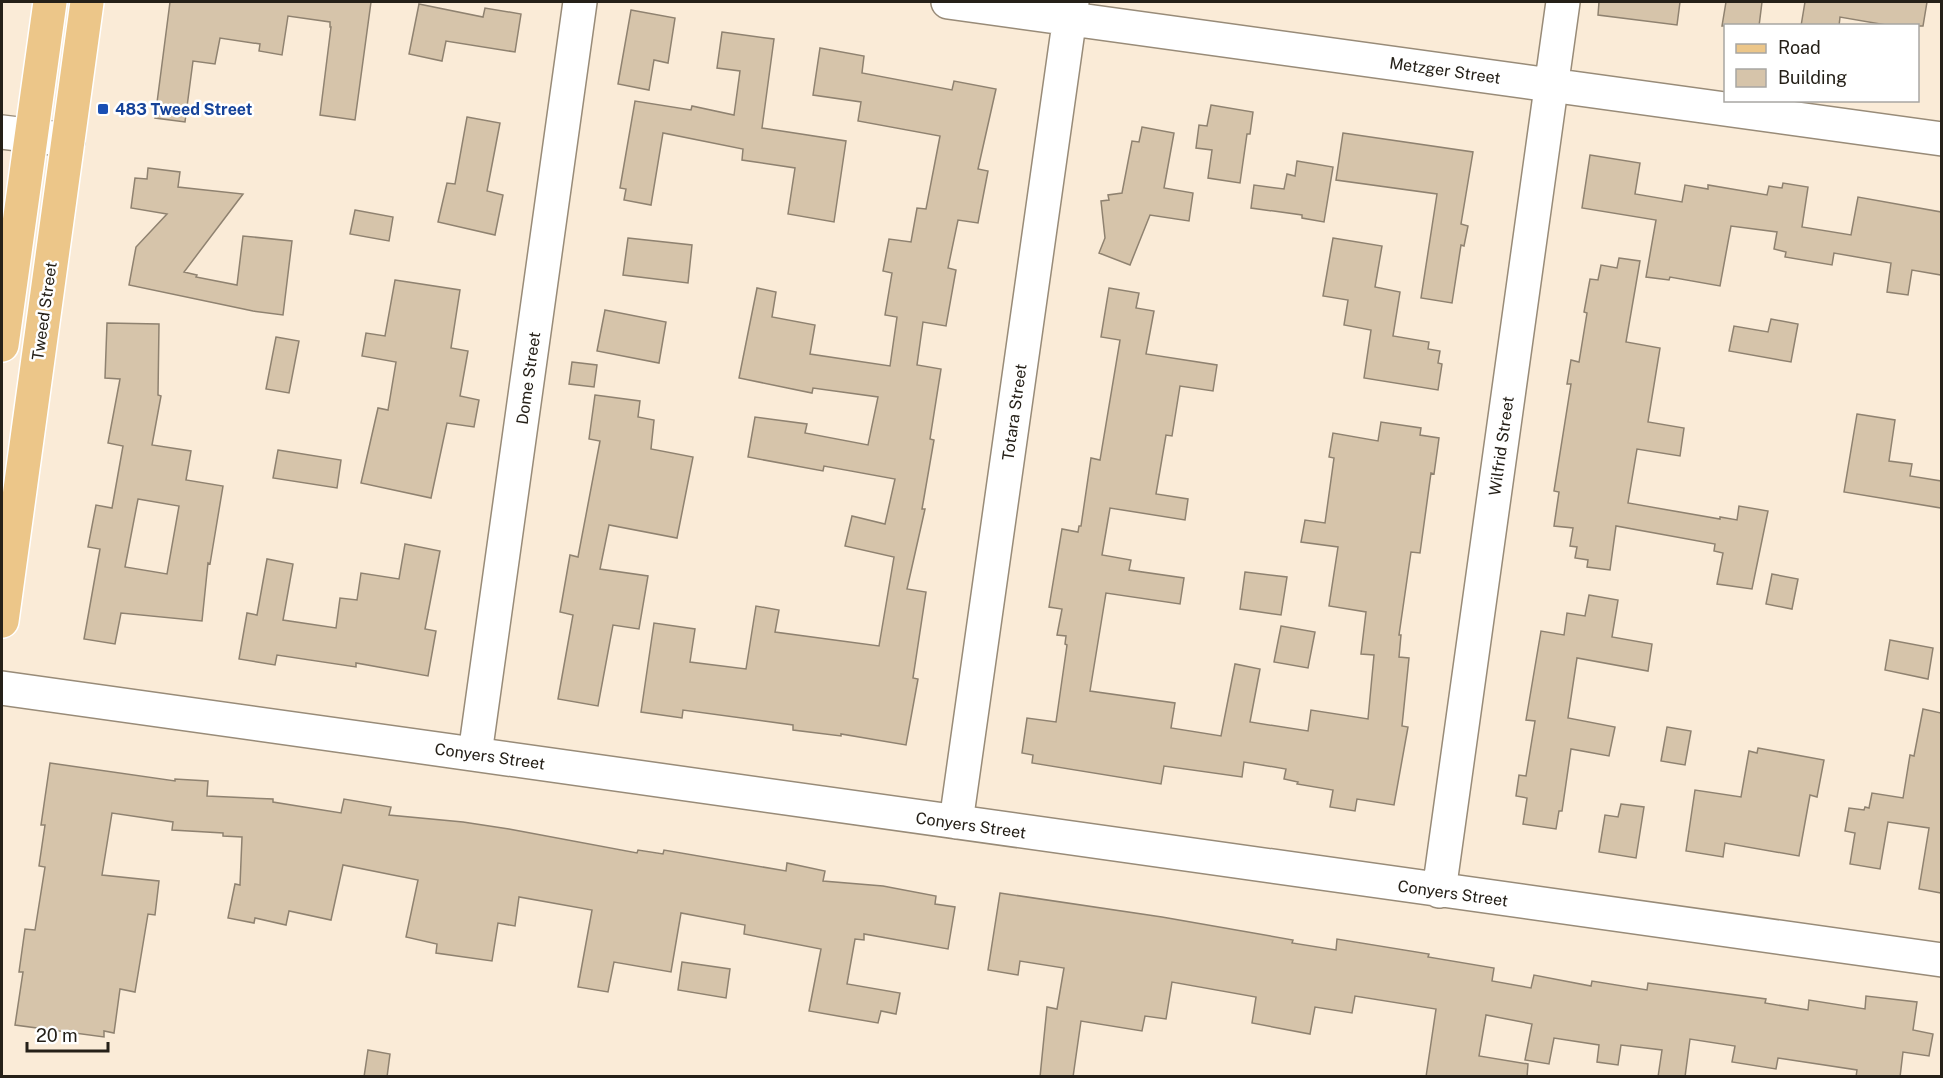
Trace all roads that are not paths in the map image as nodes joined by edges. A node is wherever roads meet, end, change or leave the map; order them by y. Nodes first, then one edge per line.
1 (50, 2) edge
2 (87, 2) edge
3 (580, 2) edge
4 (948, 2) edge
5 (1563, 2) edge
6 (1071, 10) edge
7 (1551, 85) junction
8 (16, 134) edge
9 (1941, 139) edge
10 (68, 140) junction
11 (2, 345) edge
12 (2, 621) edge
13 (2, 688) edge
14 (475, 754) junction
15 (956, 822) junction
16 (1439, 891) junction
17 (1941, 960) edge

1 - 8 main road
2 - 10 main road, Tweed Street
3 - 14 street, Dome Street
4 - 6 street, Metzger Street
5 - 7 street, Wilfrid Street
6 - 7 street, Metzger Street
6 - 15 street, Totara Street
7 - 9 street, Metzger Street
7 - 16 street, Wilfrid Street
8 - 10 street
8 - 11 main road
10 - 12 main road, Tweed Street
13 - 14 street, Conyers Street
14 - 15 street, Conyers Street
15 - 16 street, Conyers Street
16 - 17 street, Conyers Street

